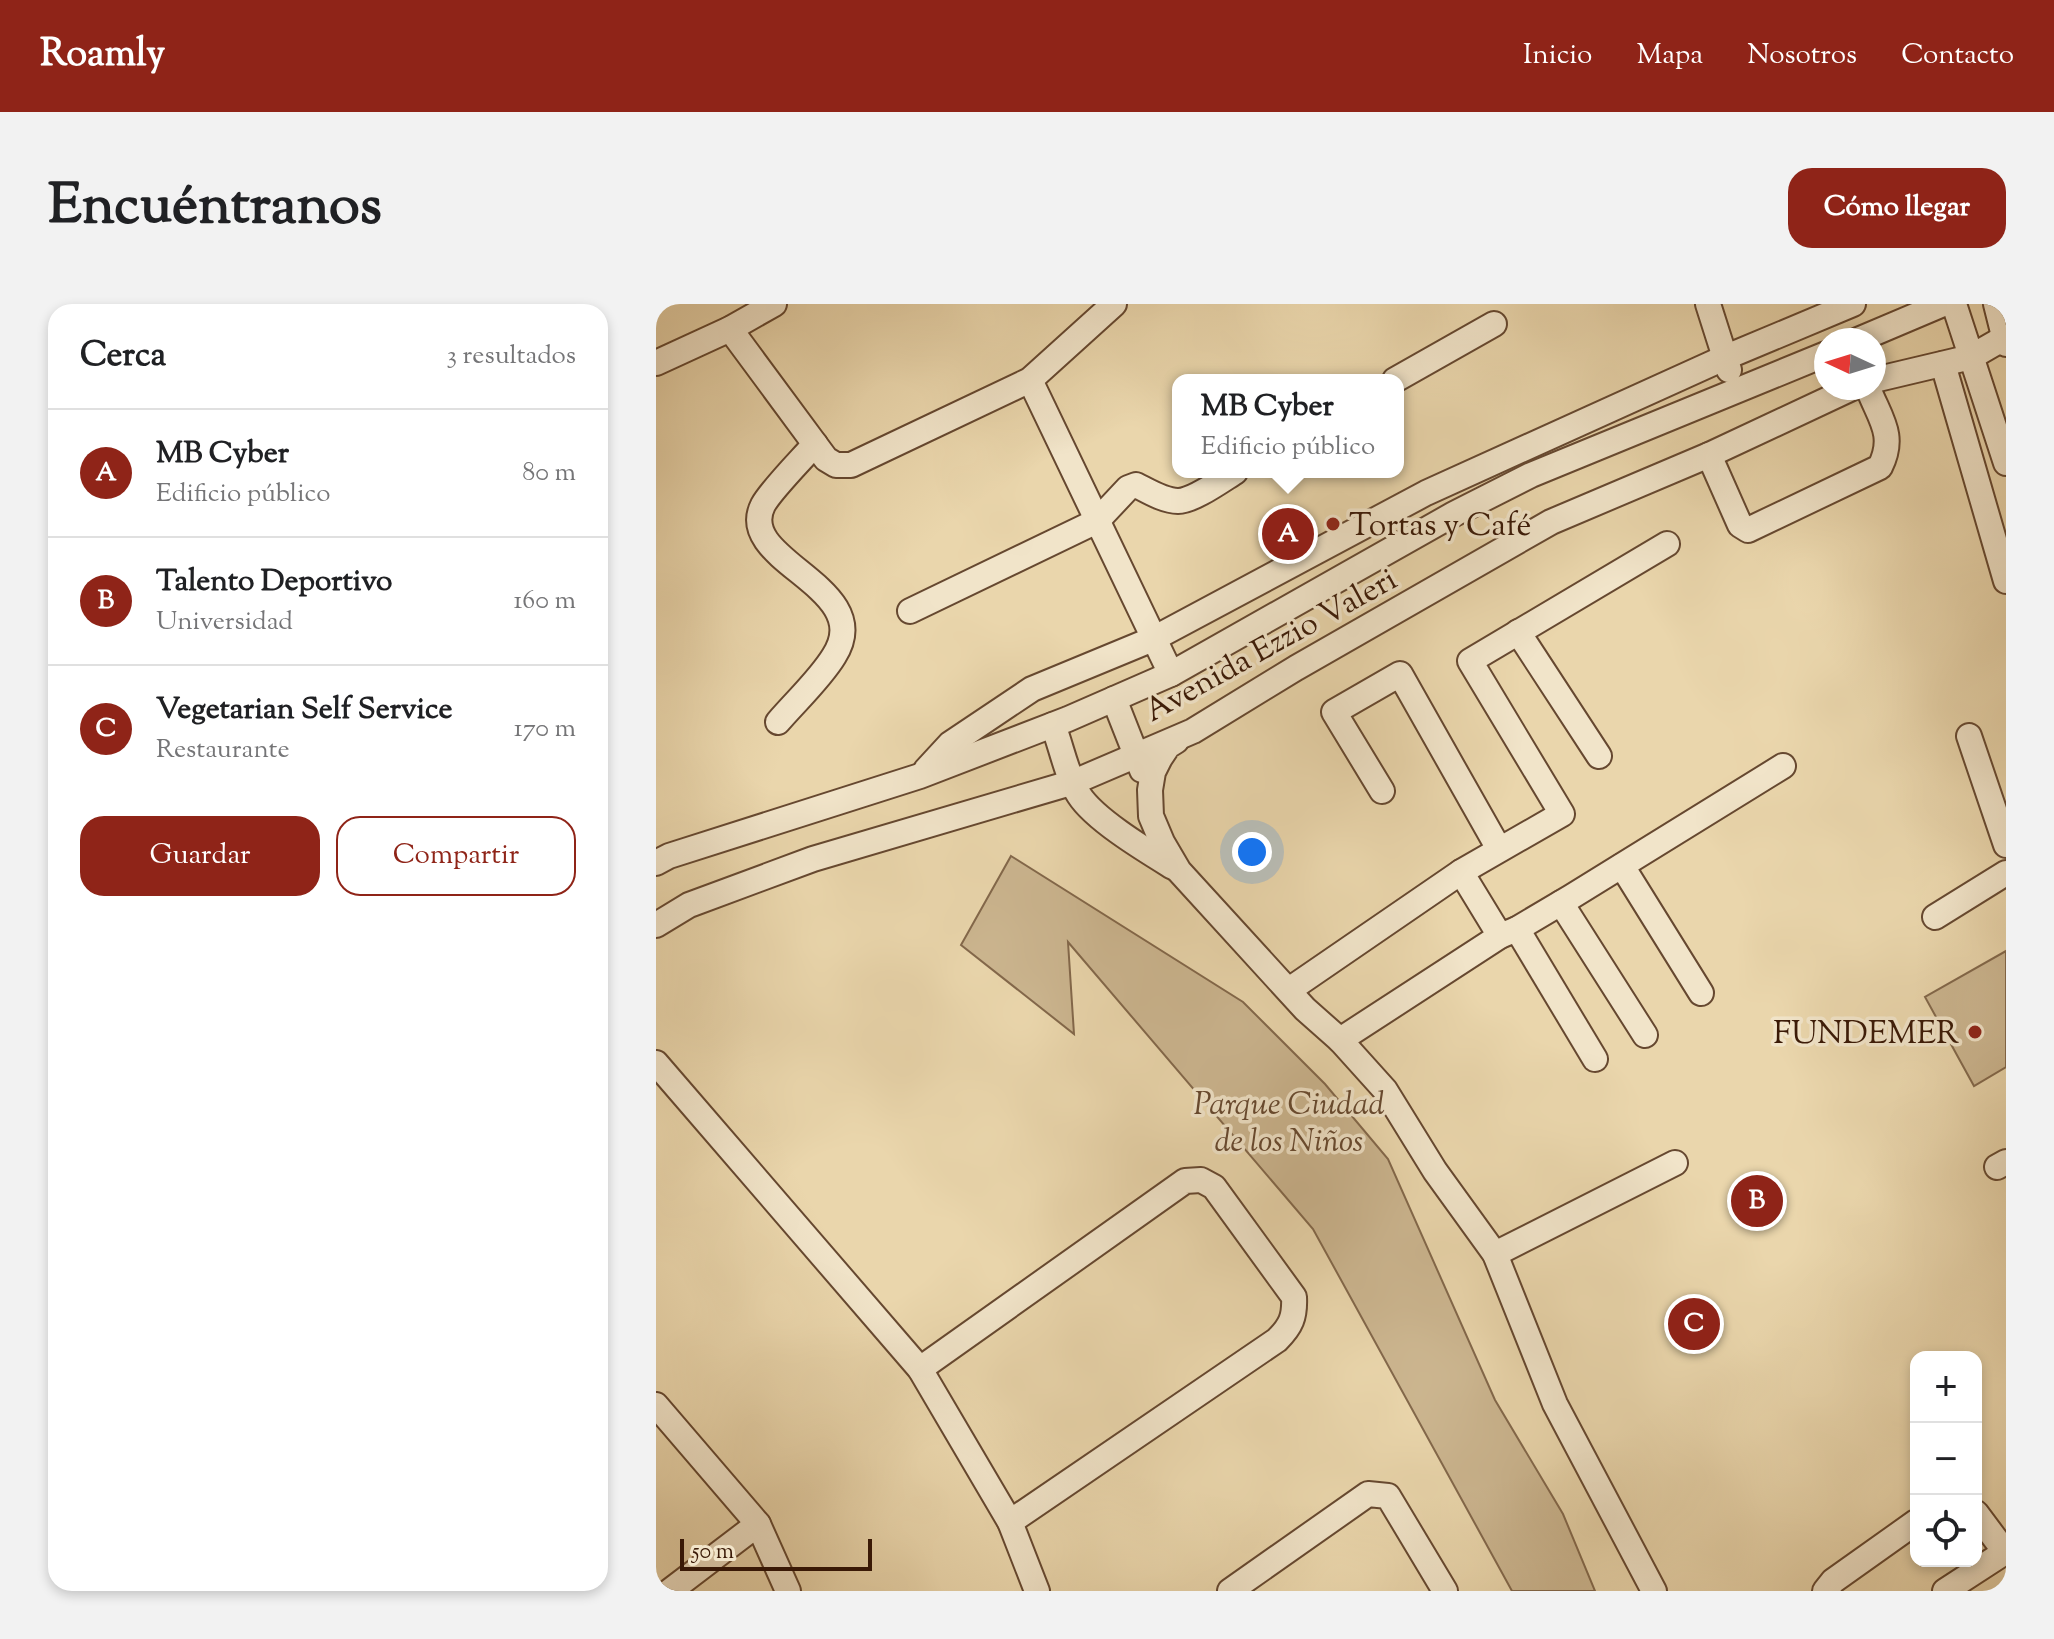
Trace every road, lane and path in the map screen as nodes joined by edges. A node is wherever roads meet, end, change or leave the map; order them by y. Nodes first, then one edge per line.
1 (774, 304) edge
2 (1114, 304) edge
3 (1708, 304) edge
4 (1853, 304) edge
5 (1943, 304) edge
6 (1954, 304) edge
7 (1996, 304) edge
8 (1494, 324) dead end
9 (1886, 328) edge
10 (730, 329) junction
11 (2005, 340) edge
12 (1971, 357) junction
13 (1724, 358) junction
14 (1814, 359) edge
15 (656, 363) edge
16 (1943, 364) junction
17 (1404, 375) edge
18 (1886, 377) edge
19 (1030, 380) junction
20 (1737, 391) junction
21 (1826, 400) edge
22 (1873, 400) edge
23 (815, 444) junction
24 (1709, 455) junction
25 (2006, 463) edge
26 (1225, 478) edge
27 (1426, 493) junction
28 (1444, 520) junction
29 (1097, 521) junction
30 (1667, 544) dead end
31 (2006, 581) edge
32 (910, 611) dead end
33 (1518, 632) junction
34 (1153, 639) junction
35 (1171, 674) junction
36 (1114, 699) junction
37 (778, 722) dead end
38 (1053, 725) junction
39 (1193, 731) junction
40 (1969, 736) dead end
41 (1137, 755) junction
42 (1599, 756) dead end
43 (1783, 766) dead end
44 (920, 776) junction
45 (1074, 782) junction
46 (1150, 790) junction
47 (1382, 791) dead end
48 (2006, 845) edge
49 (1499, 849) junction
50 (656, 863) edge
51 (1622, 866) junction
52 (1179, 871) junction
53 (1461, 872) junction
54 (2006, 873) edge
55 (1561, 903) junction
56 (1935, 917) dead end
57 (656, 925) edge
58 (1508, 932) junction
59 (1289, 990) junction
60 (1701, 993) dead end
61 (1645, 1035) dead end
62 (1340, 1040) junction
63 (1595, 1059) dead end
64 (656, 1063) edge
65 (1675, 1163) dead end
66 (1495, 1254) junction
67 (920, 1369) junction
68 (656, 1405) edge
69 (1982, 1521) edge
70 (1010, 1522) junction
71 (758, 1524) junction
72 (1910, 1526) edge
73 (2006, 1553) edge
74 (670, 1591) edge
75 (788, 1591) edge
76 (1037, 1591) edge
77 (1230, 1591) edge
78 (1445, 1591) edge
79 (1654, 1591) edge
80 (1825, 1591) edge
81 (1945, 1591) edge

1 - 10 street
2 - 19 street
3 - 13 street
4 - 13 street
5 - 9 street
6 - 12 street
7 - 11 street
8 - 17 street
10 - 15 street
10 - 23 street
11 - 12 street
12 - 16 street
12 - 25 street
13 - 20 street
13 - 27 street
14 - 20 street, Avenida Ezzio Valeri
16 - 18 street
16 - 31 street
19 - 23 street
19 - 29 street
20 - 28 street, Avenida Ezzio Valeri
21 - 24 street, Avenida Ezzio Valeri
22 - 24 street
23 - 37 street
24 - 39 street, Avenida Ezzio Valeri
26 - 29 street
27 - 28 street
27 - 34 street
28 - 35 street, Avenida Ezzio Valeri
29 - 32 street
29 - 34 street
30 - 33 street
33 - 42 street
33 - 49 street
34 - 35 street
34 - 44 street
35 - 36 street, Avenida Ezzio Valeri
36 - 38 street, Avenida Ezzio Valeri
36 - 41 street
38 - 44 street, Avenida Ezzio Valeri
38 - 45 street
39 - 41 street, Avenida Ezzio Valeri
39 - 46 street
40 - 48 street
41 - 45 street, Avenida Ezzio Valeri
41 - 46 street
43 - 51 street
44 - 50 street, Avenida Ezzio Valeri
45 - 52 street
45 - 57 street, Avenida Ezzio Valeri
46 - 52 street
47 - 49 street
49 - 53 street
51 - 55 street
51 - 60 street
52 - 59 street
53 - 58 street
53 - 59 street
54 - 56 street
55 - 58 street
55 - 61 street
58 - 62 street
58 - 63 street
59 - 62 street
62 - 66 street
64 - 67 street
65 - 66 street
66 - 79 street
67 - 70 street
67 - 70 street
68 - 71 street
69 - 73 street
70 - 76 street
71 - 74 street
71 - 75 street
72 - 80 street
73 - 81 street
77 - 78 street

